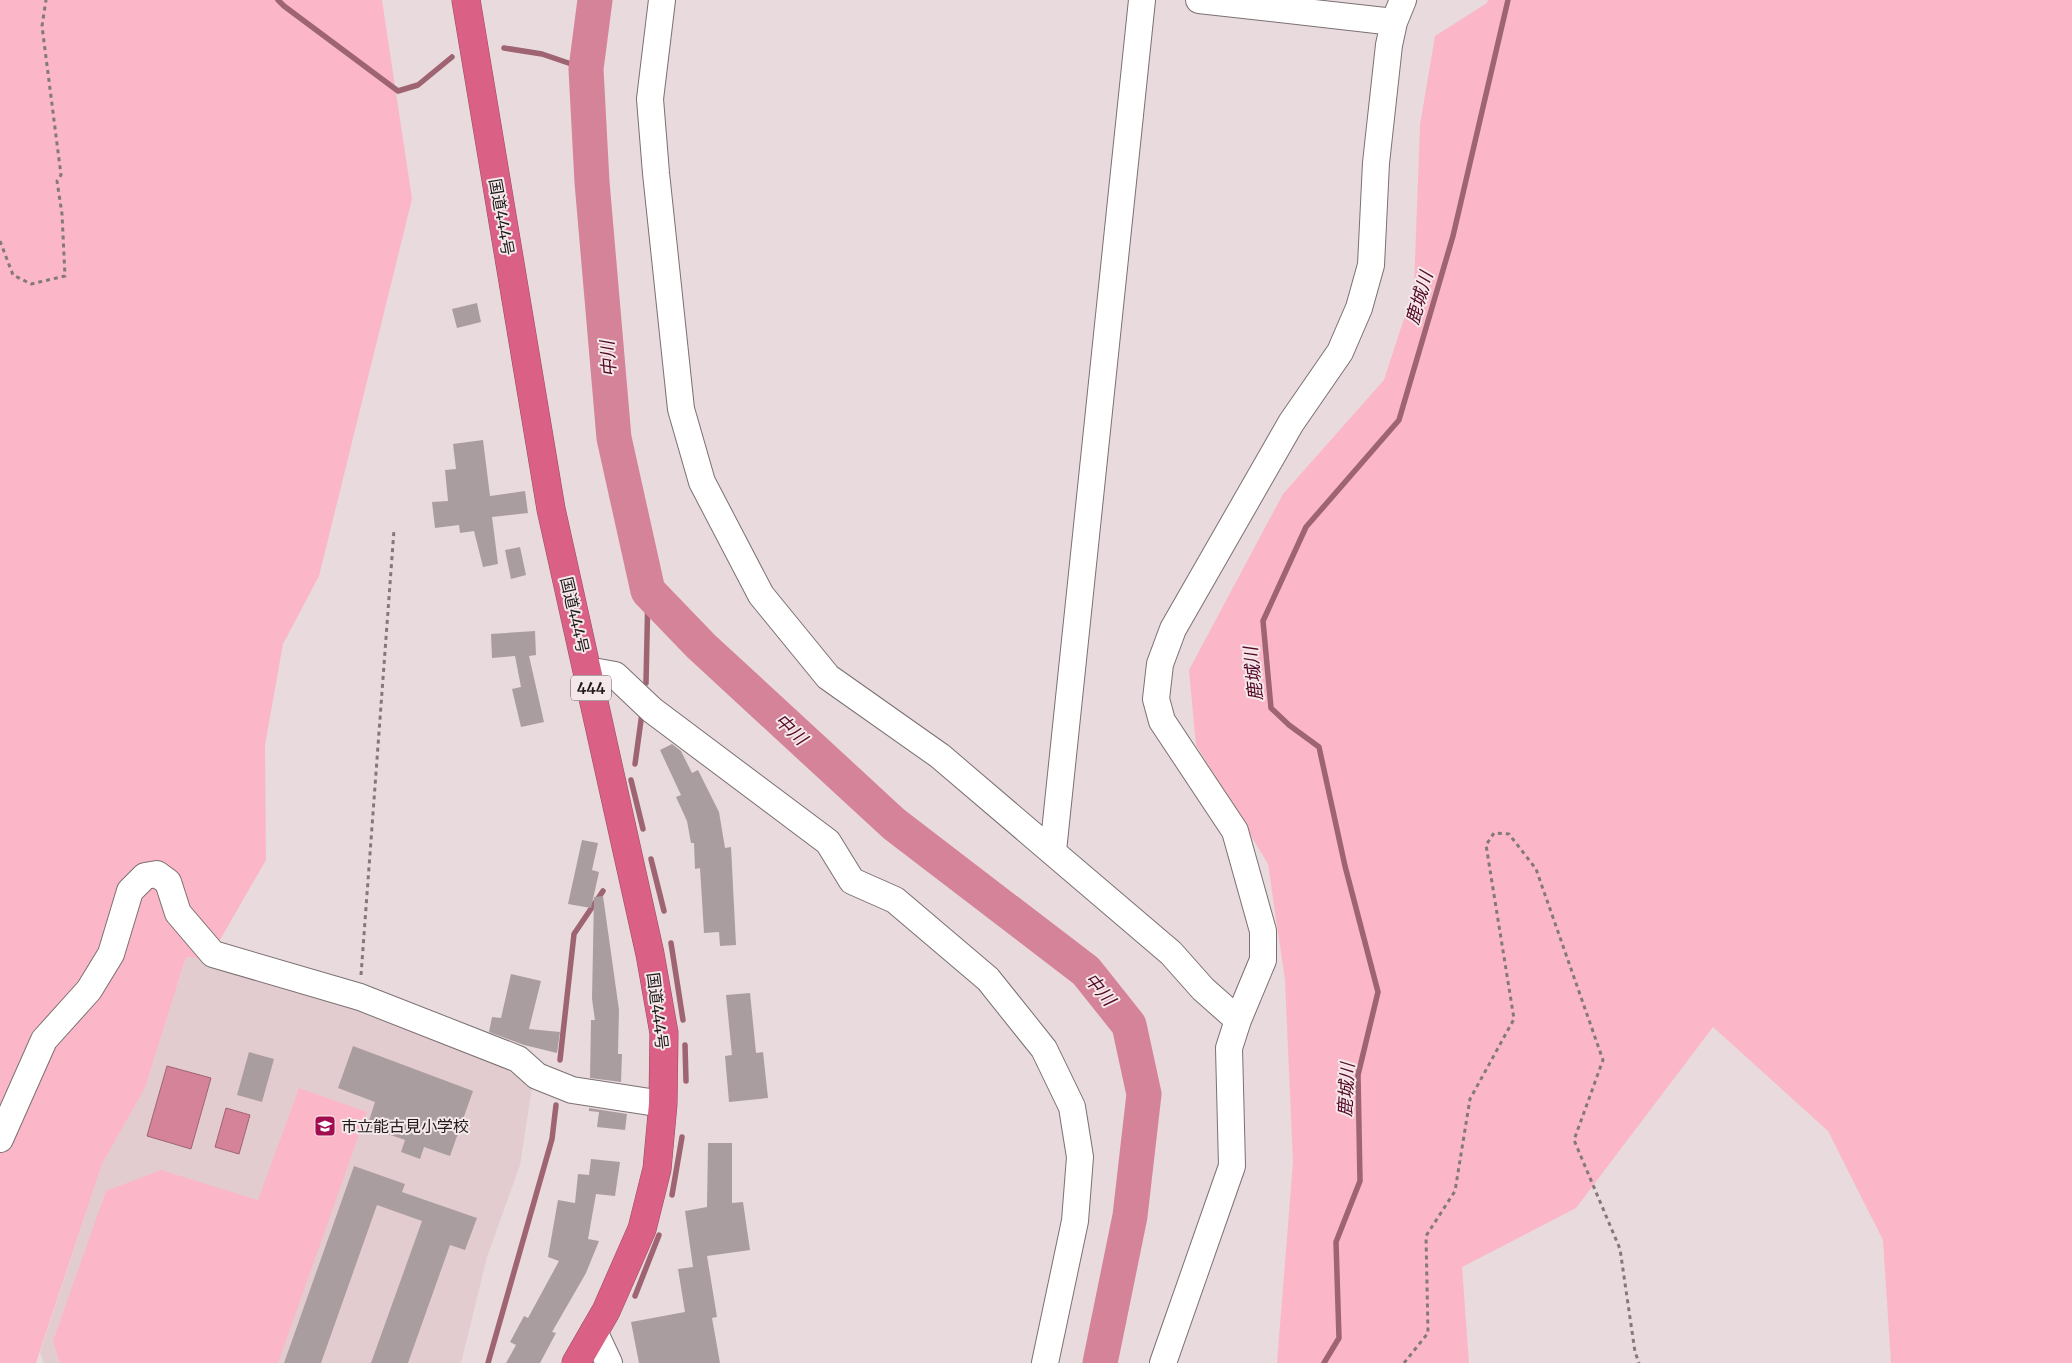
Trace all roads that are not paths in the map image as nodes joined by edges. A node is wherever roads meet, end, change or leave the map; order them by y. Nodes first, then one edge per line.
1 (466, 0) edge
2 (662, 0) edge
3 (1142, 0) edge
4 (1199, 0) edge
5 (1255, 3) edge
6 (1398, 11) edge
7 (587, 670) junction
8 (1052, 851) junction
9 (1238, 1020) junction
10 (663, 1104) junction
11 (0, 1139) edge
12 (594, 1331) junction
13 (576, 1363) edge
14 (610, 1363) edge
15 (1045, 1363) edge
16 (1163, 1363) edge

1 - 7 highway, 国道444号 / 444
2 - 8 street
3 - 8 street
4 - 5 street
5 - 6 street
6 - 9 street
7 - 10 highway, 国道444号 / 444
7 - 15 street
8 - 9 street
9 - 16 street
10 - 11 street
10 - 12 highway, 国道444号 / 444
12 - 13 highway, 国道444号 / 444
12 - 14 street

